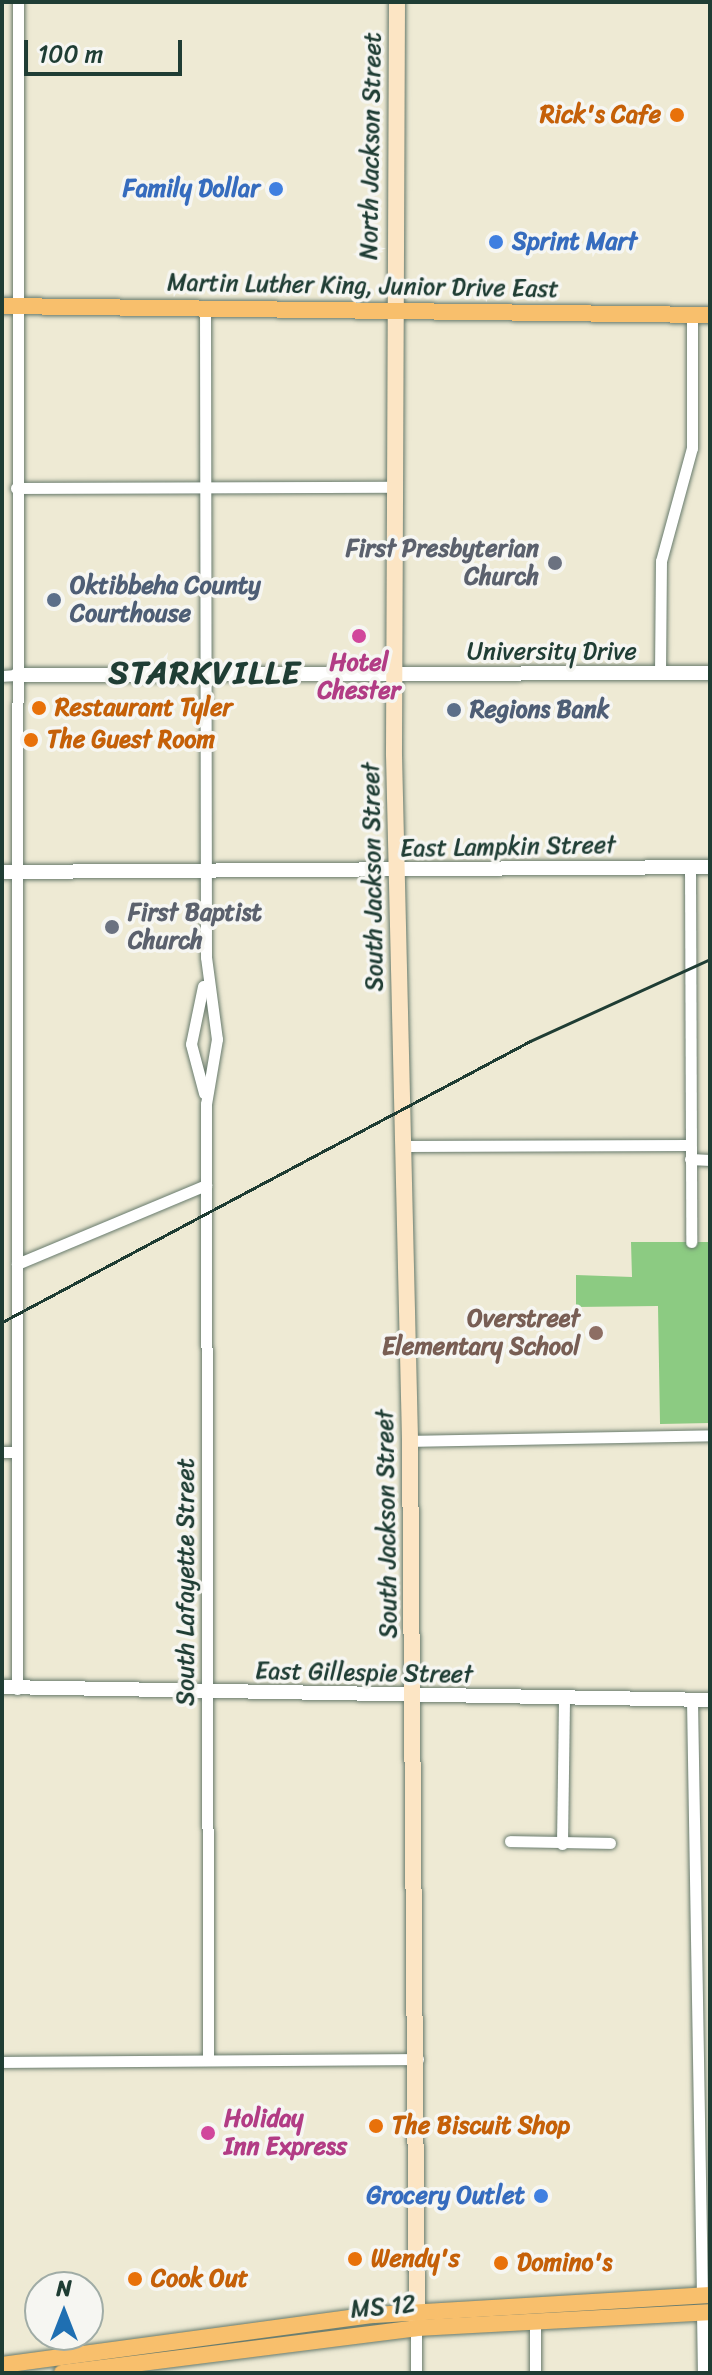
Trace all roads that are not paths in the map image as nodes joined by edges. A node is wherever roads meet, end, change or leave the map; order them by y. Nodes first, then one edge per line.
1 (18, 2) edge
2 (397, 2) edge
3 (9, 306) edge
4 (205, 308) junction
5 (393, 310) junction
6 (692, 315) junction
7 (710, 315) edge
8 (395, 487) junction
9 (16, 488) junction
10 (205, 488) junction
11 (205, 673) junction
12 (710, 673) edge
13 (394, 674) junction
14 (660, 674) junction
15 (9, 676) edge
16 (690, 867) junction
17 (710, 867) edge
18 (396, 871) junction
19 (2, 872) edge
20 (19, 873) junction
21 (206, 877) junction
22 (206, 957) junction
23 (196, 1016) junction
24 (213, 1017) junction
25 (205, 1066) junction
26 (690, 1145) junction
27 (403, 1146) junction
28 (690, 1159) junction
29 (710, 1160) edge
30 (206, 1185) junction
31 (691, 1242) dead end
32 (17, 1264) junction
33 (710, 1435) edge
34 (410, 1441) junction
35 (2, 1452) edge
36 (17, 1452) junction
37 (9, 1688) edge
38 (208, 1691) junction
39 (413, 1697) junction
40 (564, 1699) junction
41 (692, 1700) junction
42 (710, 1700) edge
43 (510, 1841) dead end
44 (610, 1843) dead end
45 (562, 1844) junction
46 (418, 2059) junction
47 (208, 2060) junction
48 (2, 2062) edge
49 (706, 2304) edge
50 (418, 2319) junction
51 (535, 2319) junction
52 (2, 2365) edge
53 (62, 2373) edge
54 (416, 2373) edge
55 (535, 2373) edge
56 (703, 2373) edge

1 - 3 street
2 - 5 main road, North Jackson Street
3 - 4 main road, Martin Luther King, Junior Drive East
3 - 9 street
4 - 5 main road, Martin Luther King, Junior Drive East
4 - 10 street, South Lafayette Street
5 - 6 main road, Martin Luther King, Junior Drive East
5 - 8 main road, North Jackson Street
6 - 7 main road, Martin Luther King, Junior Drive East
6 - 14 street
8 - 10 street
8 - 13 main road, North Jackson Street
9 - 10 street
9 - 15 street
10 - 11 street, South Lafayette Street
11 - 13 street, University Drive
11 - 15 street, University Drive
11 - 21 street, South Lafayette Street
12 - 14 street, University Drive
13 - 14 street, University Drive
13 - 18 main road, South Jackson Street
15 - 20 street
16 - 17 street, East Lampkin Street
16 - 18 street, East Lampkin Street
16 - 26 street
18 - 21 street, East Lampkin Street
18 - 27 main road, South Jackson Street
19 - 20 street, East Lampkin Street
20 - 21 street, East Lampkin Street
20 - 32 street
21 - 22 street, South Lafayette Street
22 - 23 street, South Lafayette Street
22 - 24 street, South Lafayette Street
23 - 24 street
23 - 25 street, South Lafayette Street
24 - 25 street, South Lafayette Street
25 - 30 street, South Lafayette Street
26 - 27 street
26 - 28 street
27 - 34 main road, South Jackson Street
28 - 29 street
28 - 31 street
30 - 32 street
30 - 38 street, South Lafayette Street
32 - 36 street
33 - 34 street
34 - 39 main road, South Jackson Street
35 - 36 street
36 - 37 street
37 - 38 street, East Gillespie Street
38 - 39 street, East Gillespie Street
38 - 47 street, South Lafayette Street
39 - 40 street, East Gillespie Street
39 - 46 main road, South Jackson Street
40 - 41 street, East Gillespie Street
40 - 45 street
41 - 42 street, East Gillespie Street
41 - 49 street
43 - 45 street
44 - 45 street
46 - 47 street
46 - 50 main road, South Jackson Street
47 - 48 street
49 - 50 main road, MS 12
49 - 51 main road, MS 12 / MS 12
49 - 56 street
50 - 51 main road, MS 12 / MS 12
50 - 52 main road, MS 12
50 - 53 main road, MS 12 / MS 12
50 - 54 street, South Jackson Street
51 - 55 street

